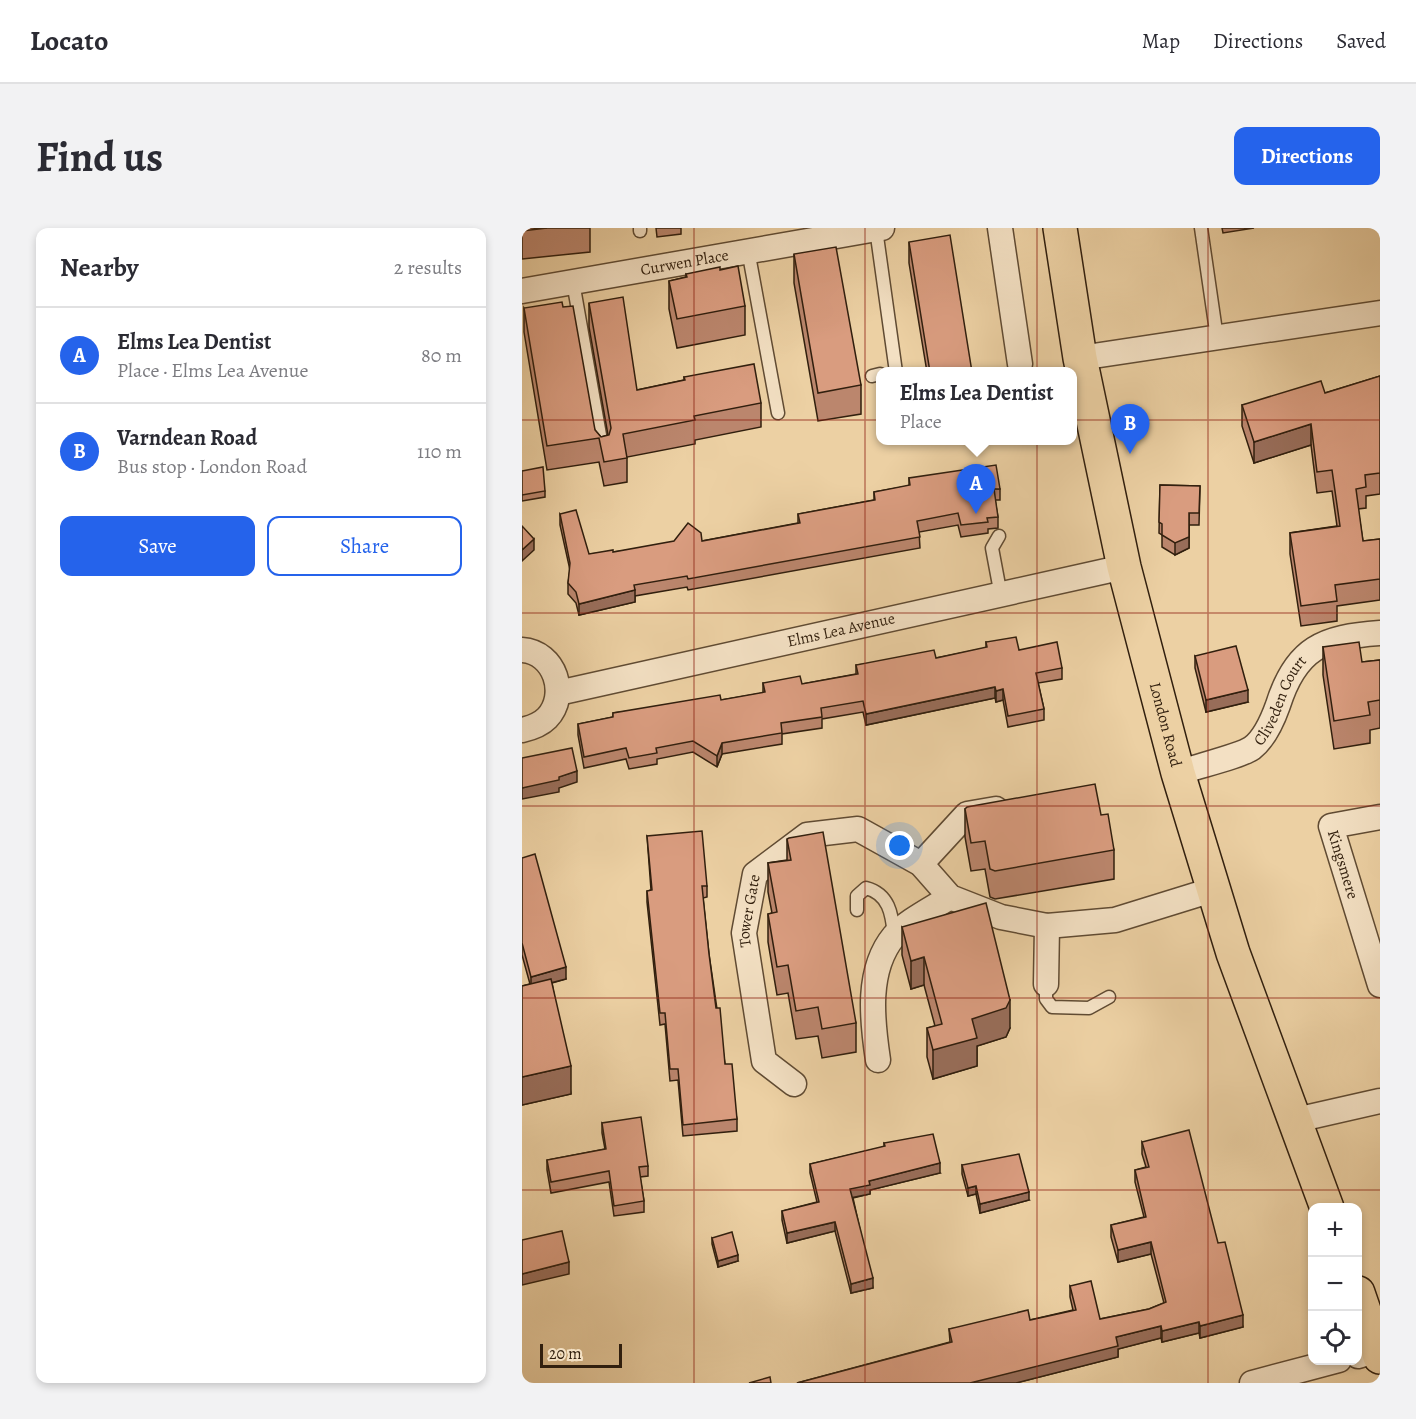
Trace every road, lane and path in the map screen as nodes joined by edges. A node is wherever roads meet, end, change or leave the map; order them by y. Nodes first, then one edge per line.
1 (1000, 228) edge
2 (1060, 228) edge
3 (1201, 228) edge
4 (879, 229) edge
5 (748, 250) junction
6 (573, 282) junction
7 (522, 291) edge
8 (1380, 313) edge
9 (1217, 338) junction
10 (1080, 358) junction
11 (1020, 364) dead end
12 (895, 367) edge
13 (778, 413) dead end
14 (603, 453) edge
15 (999, 536) dead end
16 (1124, 567) junction
17 (1001, 596) junction
18 (1380, 633) edge
19 (522, 650) edge
20 (558, 693) junction
21 (522, 730) edge
22 (1178, 773) junction
23 (1021, 805) edge
24 (1380, 817) edge
25 (921, 864) junction
26 (1212, 890) junction
27 (950, 897) junction
28 (857, 909) dead end
29 (1047, 927) junction
30 (894, 935) junction
31 (1046, 984) joint
32 (1380, 985) edge
33 (1109, 997) dead end
34 (878, 1060) dead end
35 (794, 1084) dead end
36 (1380, 1101) edge
37 (1296, 1120) junction
38 (1325, 1203) edge
39 (1362, 1308) edge
40 (1374, 1353) edge
41 (1320, 1365) edge
42 (1252, 1383) edge

1 - 11 street
2 - 10 highway, London Road
3 - 9 lane
4 - 5 street, Curwen Place
4 - 12 lane
5 - 6 street, Curwen Place
5 - 13 lane
6 - 7 street, Curwen Place
6 - 14 lane
8 - 9 street
9 - 10 street
10 - 16 highway, London Road
15 - 17 lane
16 - 17 street, Elms Lea Avenue
16 - 22 highway, London Road
17 - 20 street, Elms Lea Avenue
18 - 22 street, Cliveden Court
19 - 20 street
20 - 21 street
22 - 26 highway, London Road
23 - 25 street
24 - 32 street, Kingsmere
25 - 27 street, Tower Gate
25 - 35 street, Tower Gate
26 - 29 street, Tower Gate
26 - 37 highway, London Road
27 - 29 street, Tower Gate
27 - 30 street
28 - 30 lane
29 - 31 street
30 - 34 street
31 - 33 lane
36 - 37 street
37 - 38 highway, London Road
39 - 40 highway
41 - 42 street

